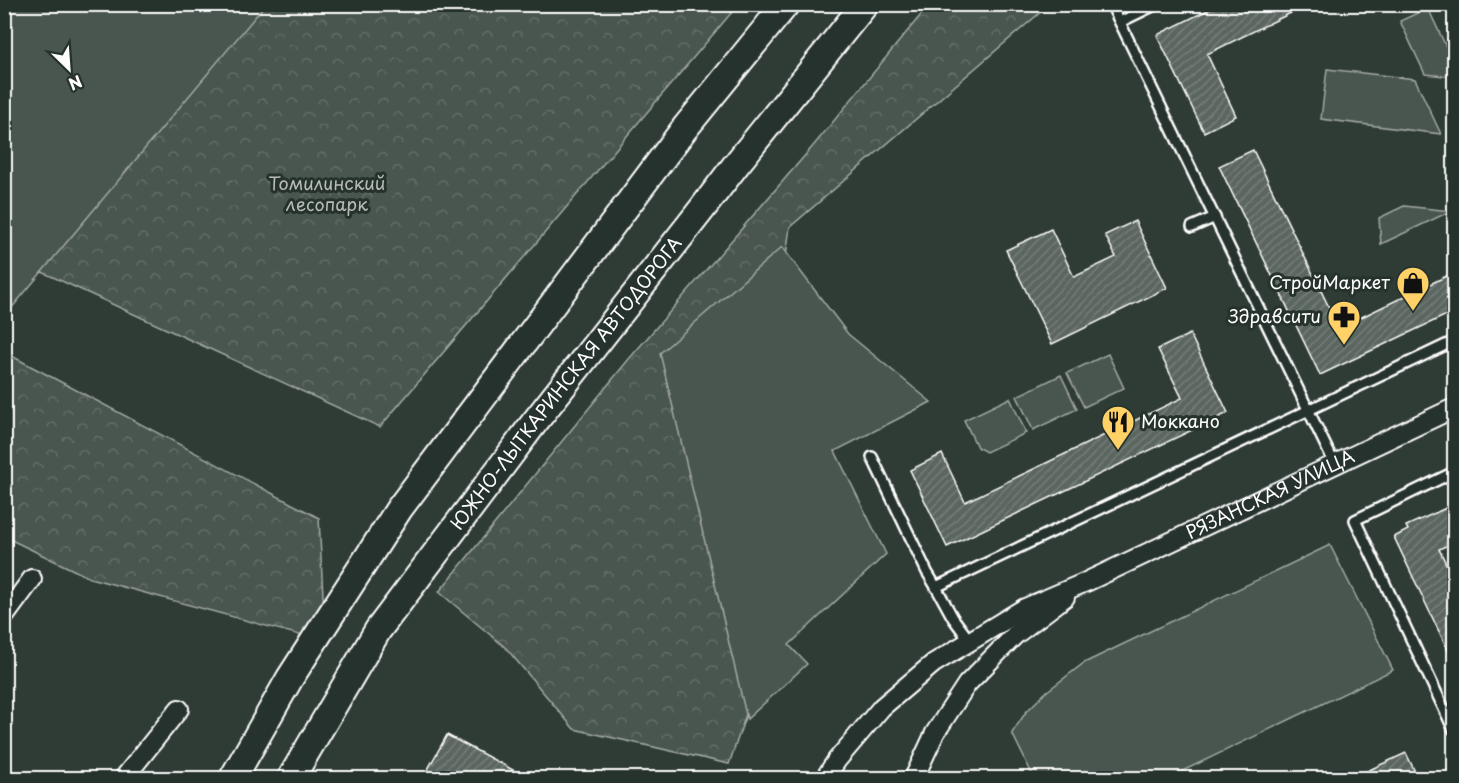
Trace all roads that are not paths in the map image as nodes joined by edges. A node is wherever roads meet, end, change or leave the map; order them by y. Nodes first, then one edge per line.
1 (786, 4) edge
2 (866, 4) edge
3 (1112, 4) edge
4 (1157, 4) edge
5 (1120, 22) junction
6 (1215, 217) junction
7 (1192, 227) dead end
8 (1455, 341) edge
9 (1455, 408) edge
10 (1309, 411) junction
11 (872, 457) dead end
12 (1335, 465) junction
13 (1455, 472) edge
14 (32, 579) dead end
15 (1086, 582) junction
16 (936, 587) junction
17 (4, 617) edge
18 (970, 641) junction
19 (179, 709) dead end
20 (1455, 730) edge
21 (124, 778) edge
22 (233, 778) edge
23 (291, 778) edge
24 (825, 778) edge
25 (914, 778) edge

1 - 22 main road
2 - 23 main road, ЮЖНО-ЛЫТКАРИНСКАЯ АВТОДОРОГА
3 - 5 lane
4 - 5 lane
5 - 6 lane
6 - 7 lane
6 - 10 lane
8 - 10 lane
9 - 12 street, РЯЗАНСКАЯ УЛИЦА
10 - 12 lane
10 - 16 lane
11 - 16 lane
12 - 15 street, РЯЗАНСКАЯ УЛИЦА
13 - 20 lane
14 - 17 street
15 - 18 street, РЯЗАНСКАЯ УЛИЦА
15 - 25 street, РЯЗАНСКАЯ УЛИЦА
16 - 18 lane
18 - 24 street, РЯЗАНСКАЯ УЛИЦА
19 - 21 street

